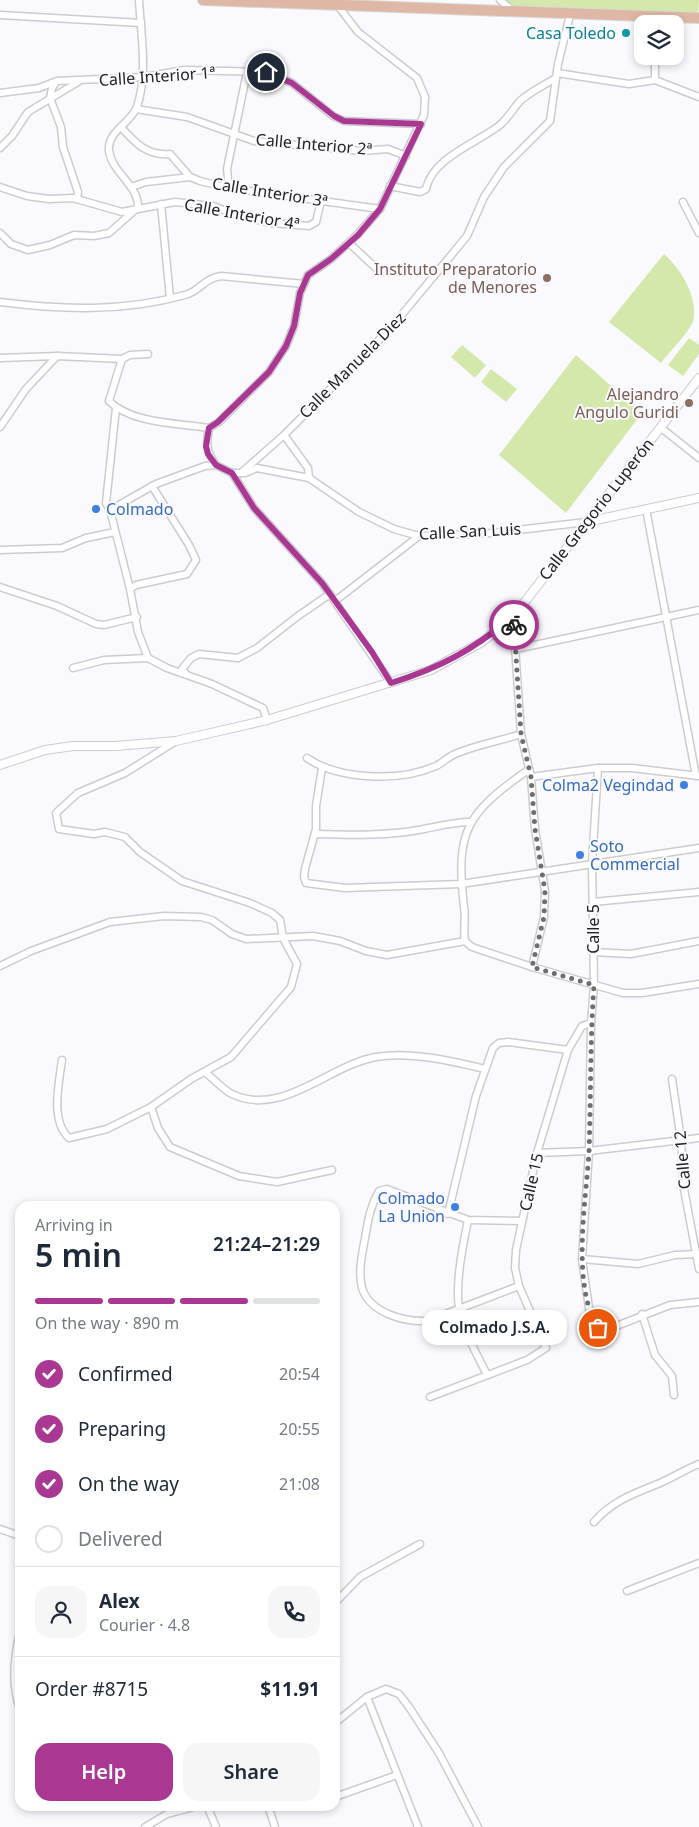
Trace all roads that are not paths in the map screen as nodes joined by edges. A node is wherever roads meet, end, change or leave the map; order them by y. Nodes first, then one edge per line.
1 (139, 0) edge
2 (203, 0) edge
3 (500, 0) edge
4 (338, 6) junction
5 (515, 13) junction
6 (0, 15) edge
7 (570, 15) junction
8 (699, 16) edge
9 (684, 17) edge
10 (634, 19) edge
11 (141, 23) junction
12 (655, 65) edge
13 (247, 72) junction
14 (556, 76) junction
15 (144, 77) junction
16 (655, 80) junction
17 (57, 81) junction
18 (79, 81) junction
19 (0, 93) edge
20 (699, 97) edge
21 (50, 98) junction
22 (136, 109) junction
23 (421, 124) junction
24 (121, 127) junction
25 (234, 134) junction
26 (0, 148) edge
27 (406, 156) junction
28 (190, 178) junction
29 (390, 186) junction
30 (0, 187) edge
31 (131, 187) junction
32 (229, 188) junction
33 (77, 199) junction
34 (322, 201) junction
35 (683, 202) dead end
36 (161, 204) junction
37 (138, 208) junction
38 (380, 209) junction
39 (699, 232) edge
40 (0, 233) edge
41 (349, 243) junction
42 (378, 270) dead end
43 (304, 284) junction
44 (170, 298) junction
45 (0, 302) edge
46 (148, 354) dead end
47 (57, 356) junction
48 (0, 358) edge
49 (122, 359) junction
50 (699, 378) edge
51 (116, 408) junction
52 (0, 427) edge
53 (660, 427) junction
54 (209, 428) junction
55 (284, 435) junction
56 (699, 458) edge
57 (216, 465) junction
58 (232, 473) junction
59 (242, 473) junction
60 (309, 478) junction
61 (152, 486) junction
62 (699, 498) edge
63 (646, 509) junction
64 (110, 510) junction
65 (586, 522) junction
66 (115, 532) junction
67 (419, 536) junction
68 (0, 550) edge
69 (0, 588) edge
70 (130, 589) junction
71 (330, 594) junction
72 (335, 601) junction
73 (699, 610) edge
74 (137, 617) junction
75 (513, 617) junction
76 (665, 618) junction
77 (516, 649) junction
78 (148, 658) junction
79 (73, 668) dead end
80 (186, 674) junction
81 (391, 683) junction
82 (267, 720) junction
83 (521, 734) junction
84 (176, 741) junction
85 (307, 758) dead end
86 (0, 765) edge
87 (322, 768) junction
88 (598, 768) junction
89 (530, 774) junction
90 (697, 776) edge
91 (470, 822) junction
92 (315, 834) junction
93 (699, 848) edge
94 (592, 863) junction
95 (541, 870) junction
96 (461, 884) junction
97 (699, 892) edge
98 (593, 902) junction
99 (284, 938) junction
100 (464, 941) junction
101 (699, 941) edge
102 (593, 952) junction
103 (0, 966) edge
104 (532, 967) junction
105 (699, 984) edge
106 (594, 985) junction
107 (591, 1023) junction
108 (568, 1050) junction
109 (62, 1060) dead end
110 (485, 1069) junction
111 (206, 1072) junction
112 (672, 1079) dead end
113 (151, 1107) junction
114 (699, 1138) edge
115 (681, 1140) junction
116 (589, 1151) junction
117 (537, 1153) junction
118 (332, 1170) dead end
119 (448, 1214) junction
120 (468, 1220) junction
121 (521, 1221) junction
122 (697, 1254) edge
123 (582, 1259) junction
124 (699, 1269) edge
125 (519, 1286) junction
126 (699, 1302) edge
127 (459, 1308) junction
128 (642, 1314) junction
129 (487, 1375) junction
130 (674, 1395) dead end
131 (430, 1397) dead end
132 (699, 1464) edge
133 (594, 1522) dead end
134 (0, 1528) edge
135 (15, 1534) edge
136 (420, 1544) dead end
137 (699, 1563) edge
138 (627, 1591) dead end
139 (340, 1598) edge
140 (15, 1652) edge
141 (15, 1696) edge
142 (367, 1697) junction
143 (340, 1719) edge
144 (397, 1775) junction
145 (340, 1795) edge
146 (174, 1811) edge
147 (209, 1811) edge
148 (270, 1811) edge
149 (145, 1827) edge
150 (216, 1827) edge
151 (275, 1827) edge
152 (418, 1827) edge
153 (478, 1827) edge

1 - 11 street
2 - 4 main road
3 - 5 street
4 - 5 main road
4 - 23 street
5 - 7 main road
6 - 11 street
7 - 10 main road
7 - 14 street, Calle Manuela Diez
8 - 9 main road
11 - 15 street
12 - 16 street
13 - 15 street, Calle Interior 1ª
13 - 23 street, Calle Interior 1ª
13 - 25 street
14 - 16 street
14 - 29 street
14 - 55 street, Calle Manuela Diez
15 - 18 street, Calle Interior 1ª
15 - 22 street
16 - 20 street
17 - 18 street, Calle Interior 1ª
17 - 19 street, Calle Interior 1ª
17 - 21 street
18 - 21 street
21 - 26 street
21 - 33 street
22 - 24 street
22 - 25 street, Calle Interior 2ª
23 - 27 street
24 - 28 street, Calle Interior 3ª
24 - 31 street
25 - 27 street, Calle Interior 2ª
25 - 32 street
27 - 29 street
28 - 31 street
28 - 32 street, Calle Interior 3ª
29 - 38 street
30 - 33 street, Calle Interior 4ª
31 - 37 street
32 - 34 street, Calle Interior 3ª
33 - 37 street, Calle Interior 4ª
34 - 36 street, Calle Interior 4ª
34 - 38 street, Calle Interior 3ª
35 - 39 street
36 - 37 street, Calle Interior 4ª
36 - 44 street
37 - 40 street
38 - 41 street
41 - 42 street
41 - 43 street
43 - 44 street
43 - 54 street
44 - 45 street
46 - 49 street
47 - 48 street
47 - 49 street
47 - 52 street
49 - 51 street
50 - 53 street, Calle Gregorio Luperón
51 - 54 street
51 - 64 street
53 - 56 street
53 - 65 street, Calle Gregorio Luperón
54 - 57 street
55 - 59 street, Calle Manuela Diez
55 - 60 street
57 - 58 street
57 - 61 street
58 - 59 street
58 - 71 street
59 - 60 street
60 - 67 street, Calle San Luis
61 - 64 street
61 - 70 street
62 - 63 street
63 - 65 street
63 - 76 street
64 - 66 street
65 - 67 street, Calle San Luis
65 - 75 street, Calle Gregorio Luperón
66 - 68 street
66 - 70 street
67 - 72 street
69 - 74 street
70 - 74 street
71 - 72 street
71 - 80 street
72 - 81 street
73 - 76 street
74 - 78 street
75 - 77 street
75 - 81 street, Calle Gregorio Luperón
76 - 77 street
76 - 90 street
77 - 83 street
78 - 79 street
78 - 80 street
80 - 82 street
81 - 82 street, Calle Gregorio Luperón
82 - 84 street, Calle Gregorio Luperón
83 - 87 street
83 - 89 street
84 - 86 street, Calle Gregorio Luperón
84 - 99 street
85 - 87 street
87 - 92 street
88 - 89 street
88 - 90 street
88 - 94 street, Calle 5
89 - 91 street
89 - 95 street
91 - 92 street
91 - 96 street
92 - 96 street
93 - 94 street
94 - 95 street
94 - 98 street, Calle 5
95 - 96 street
95 - 104 street
96 - 100 street
97 - 98 street
98 - 102 street, Calle 5
99 - 100 street
99 - 103 street
99 - 111 street
100 - 104 street
101 - 102 street
102 - 106 street, Calle 5
104 - 106 street
105 - 106 street
106 - 107 street, Calle 5
107 - 108 street, Calle 15
107 - 116 street, Calle 5
108 - 110 street
108 - 117 street, Calle 15
109 - 113 street
110 - 111 street
110 - 119 street
111 - 113 street
112 - 115 street, Calle 12
113 - 118 street
114 - 115 street
115 - 116 street
115 - 122 street, Calle 12
116 - 117 street
116 - 123 street, Calle 5
117 - 121 street, Calle 15
119 - 120 street
119 - 127 street
120 - 121 street
120 - 127 street
121 - 125 street, Calle 15
122 - 123 street
122 - 124 street, Calle 12
123 - 128 street, Calle 5
125 - 127 street
125 - 129 street, Calle 15
126 - 128 street
127 - 129 street
128 - 130 street
129 - 131 street
132 - 133 street
134 - 135 street
136 - 139 street
137 - 138 street
140 - 141 street
142 - 143 street
142 - 144 street
142 - 153 street
144 - 145 street
144 - 152 street
146 - 149 street
147 - 150 street
148 - 151 street

